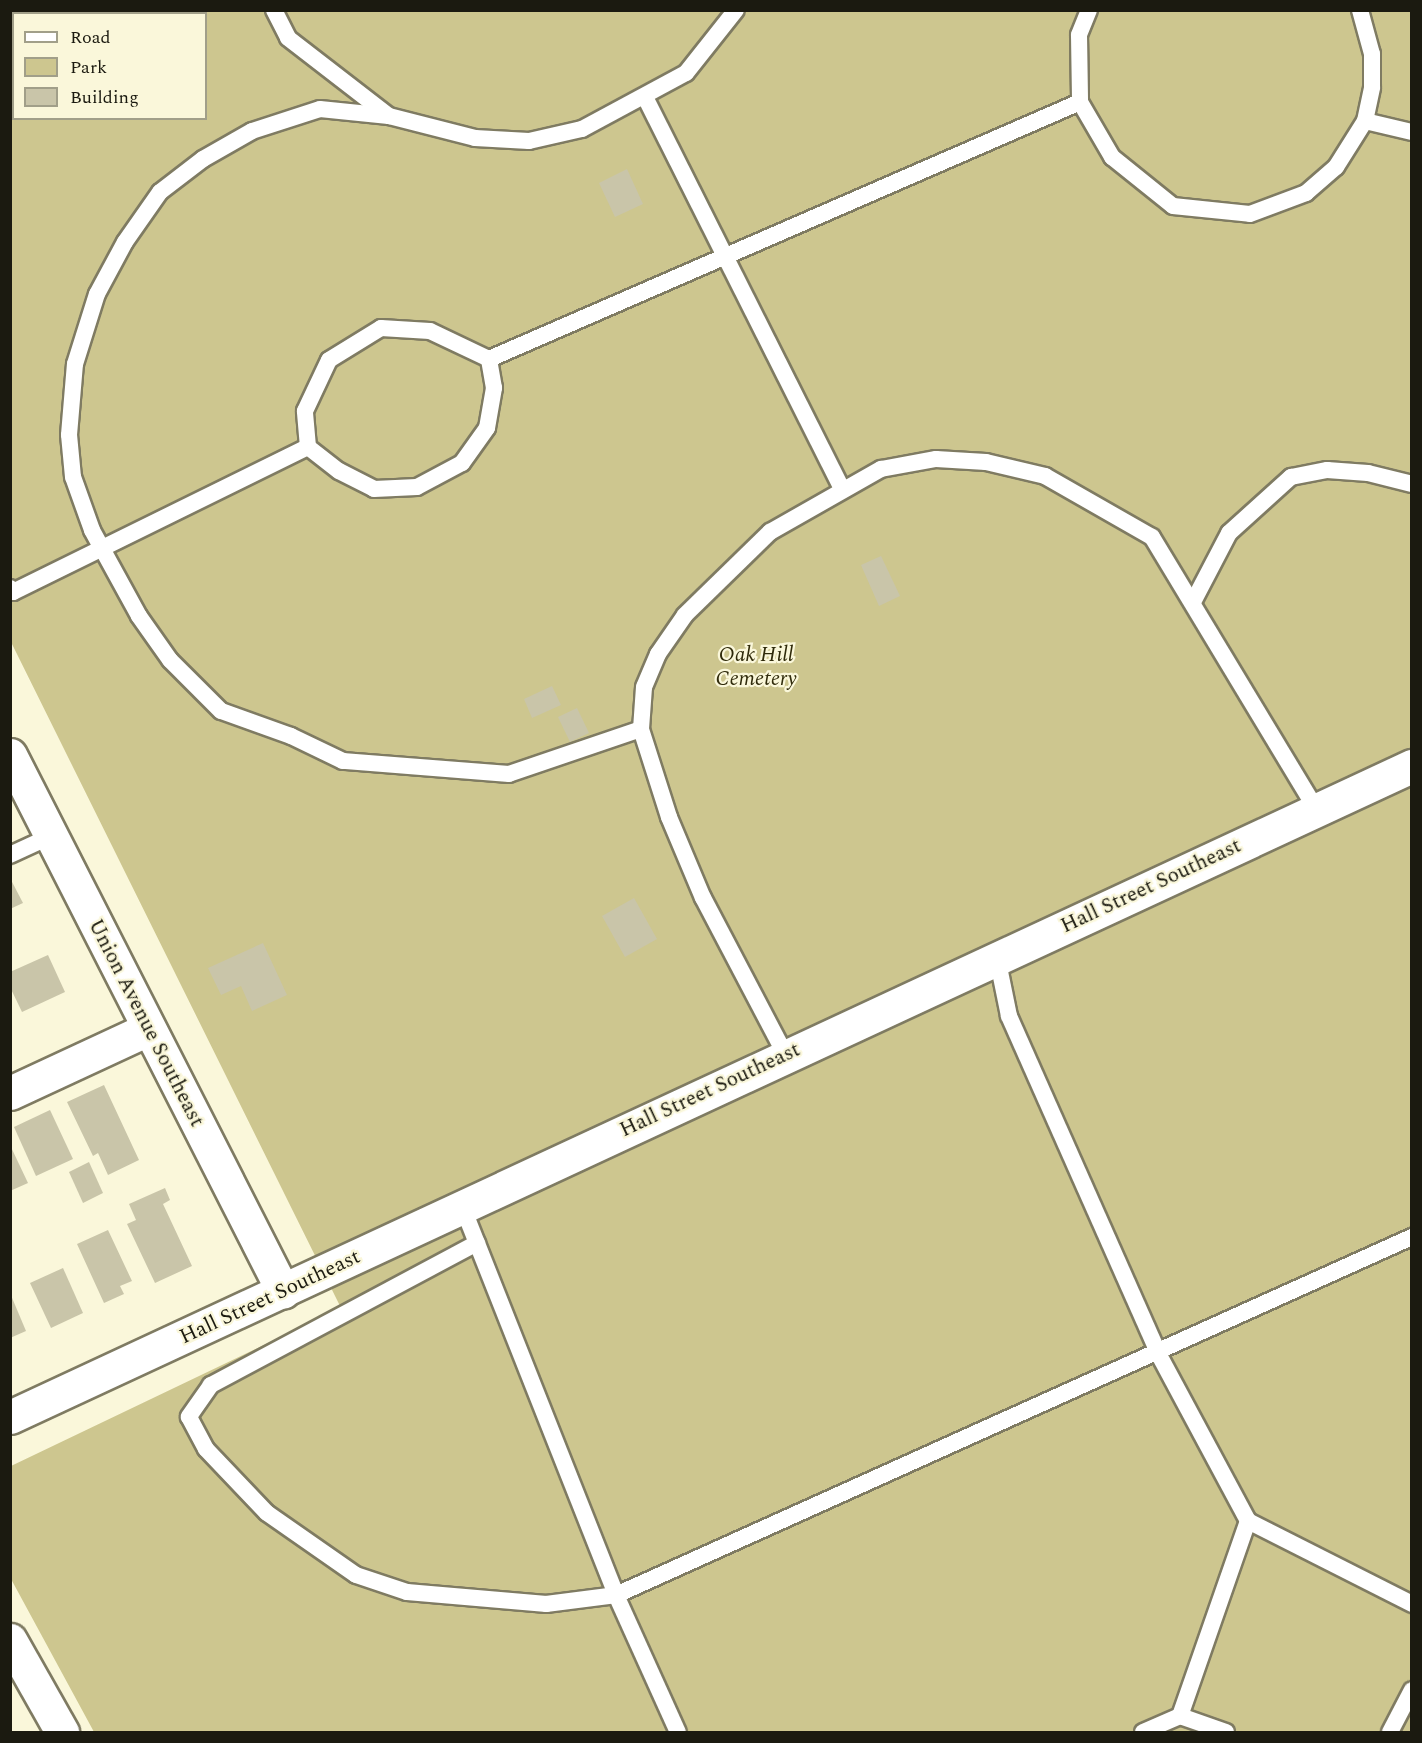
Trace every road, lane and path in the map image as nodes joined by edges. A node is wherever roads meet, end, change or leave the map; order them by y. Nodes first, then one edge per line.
1 (274, 10) edge
2 (736, 10) edge
3 (1089, 10) edge
4 (1360, 10) edge
5 (645, 97) junction
6 (1080, 102) junction
7 (389, 116) junction
8 (1365, 121) junction
9 (1412, 132) edge
10 (725, 257) junction
11 (489, 359) junction
12 (308, 447) junction
13 (1412, 484) edge
14 (842, 489) junction
15 (102, 549) junction
16 (10, 588) edge
17 (1193, 602) junction
18 (641, 729) junction
19 (10, 755) edge
20 (1412, 766) edge
21 (1317, 810) junction
22 (51, 836) junction
23 (10, 855) edge
24 (997, 957) junction
25 (148, 1029) junction
26 (785, 1054) junction
27 (10, 1093) edge
28 (463, 1208) junction
29 (1412, 1237) edge
30 (477, 1243) junction
31 (284, 1291) junction
32 (1158, 1353) junction
33 (10, 1417) edge
34 (1248, 1521) junction
35 (616, 1595) junction
36 (1412, 1604) edge
37 (10, 1640) edge
38 (1412, 1690) edge
39 (1180, 1716) junction
40 (62, 1732) edge
41 (678, 1732) edge
42 (1143, 1732) edge
43 (1226, 1732) edge
44 (1390, 1732) edge

1 - 7 lane
2 - 5 lane
3 - 6 lane
4 - 8 lane
5 - 7 lane
5 - 10 lane
6 - 8 lane
6 - 10 lane
7 - 15 lane
8 - 9 lane
10 - 11 lane
10 - 14 lane
11 - 12 lane
11 - 12 lane
12 - 15 lane
13 - 17 lane
14 - 17 lane
14 - 18 lane
15 - 16 lane
15 - 18 lane
17 - 21 lane
18 - 26 lane
19 - 22 main road, Union Avenue Southeast
20 - 21 main road, Hall Street Southeast
21 - 24 main road, Hall Street Southeast
22 - 23 lane
22 - 25 main road, Union Avenue Southeast
24 - 26 main road, Hall Street Southeast
24 - 32 lane
25 - 27 main road
25 - 31 main road, Union Avenue Southeast
26 - 28 main road, Hall Street Southeast
28 - 30 lane
28 - 31 main road, Hall Street Southeast
29 - 32 lane
30 - 35 lane
30 - 35 lane
31 - 33 main road, Hall Street Southeast
32 - 34 lane
32 - 35 lane
34 - 36 lane
34 - 39 lane
35 - 41 lane
37 - 40 main road
38 - 44 lane
39 - 42 lane
39 - 43 lane

